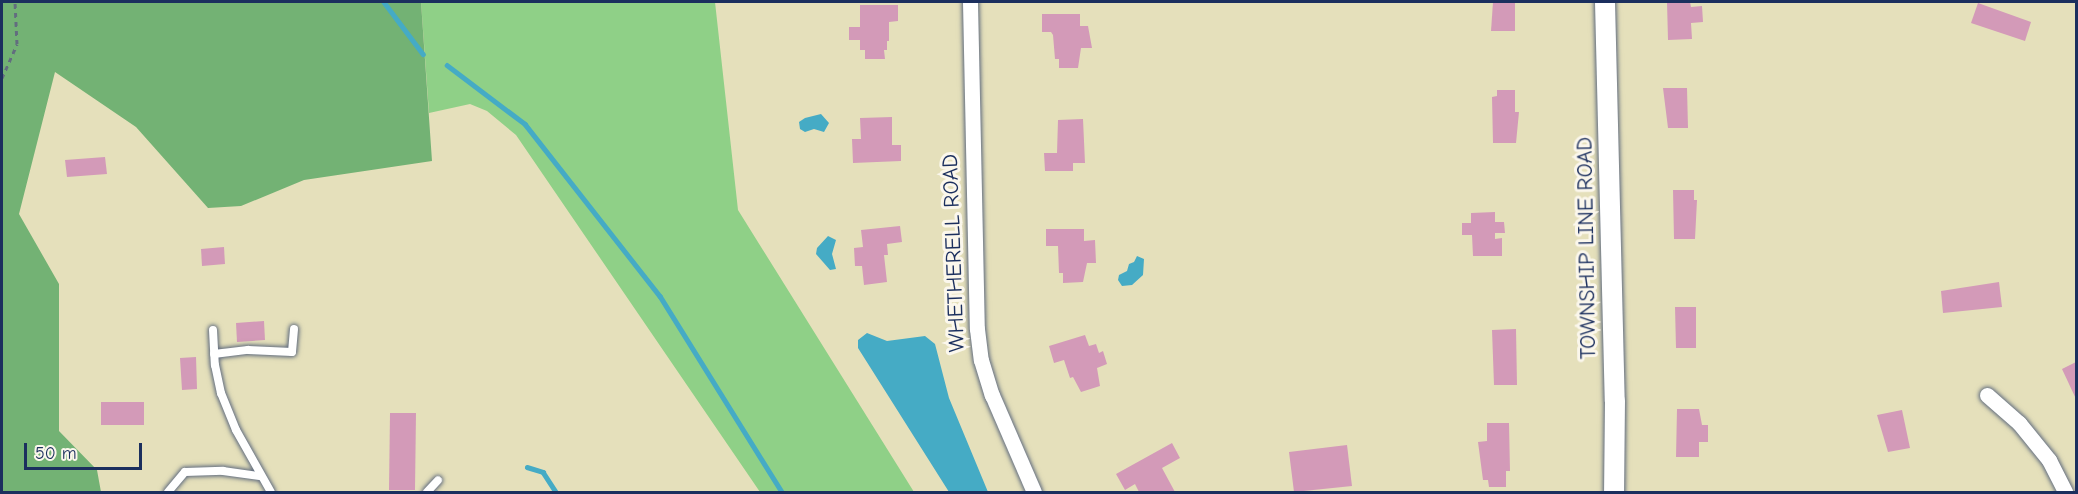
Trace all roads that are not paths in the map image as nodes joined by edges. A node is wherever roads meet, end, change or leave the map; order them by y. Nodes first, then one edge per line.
1 (970, 2) edge
2 (1605, 2) edge
3 (294, 329) dead end
4 (213, 330) dead end
5 (214, 354) junction
6 (1987, 396) dead end
7 (260, 476) junction
8 (438, 480) dead end
9 (168, 492) edge
10 (271, 492) edge
11 (427, 492) edge
12 (1034, 492) edge
13 (1614, 492) edge
14 (2065, 492) edge

1 - 12 street, WHETHERELL ROAD
2 - 13 street, TOWNSHIP LINE ROAD
3 - 5 lane
4 - 5 lane
5 - 7 lane
6 - 14 street
7 - 9 lane
7 - 10 lane
8 - 11 lane

